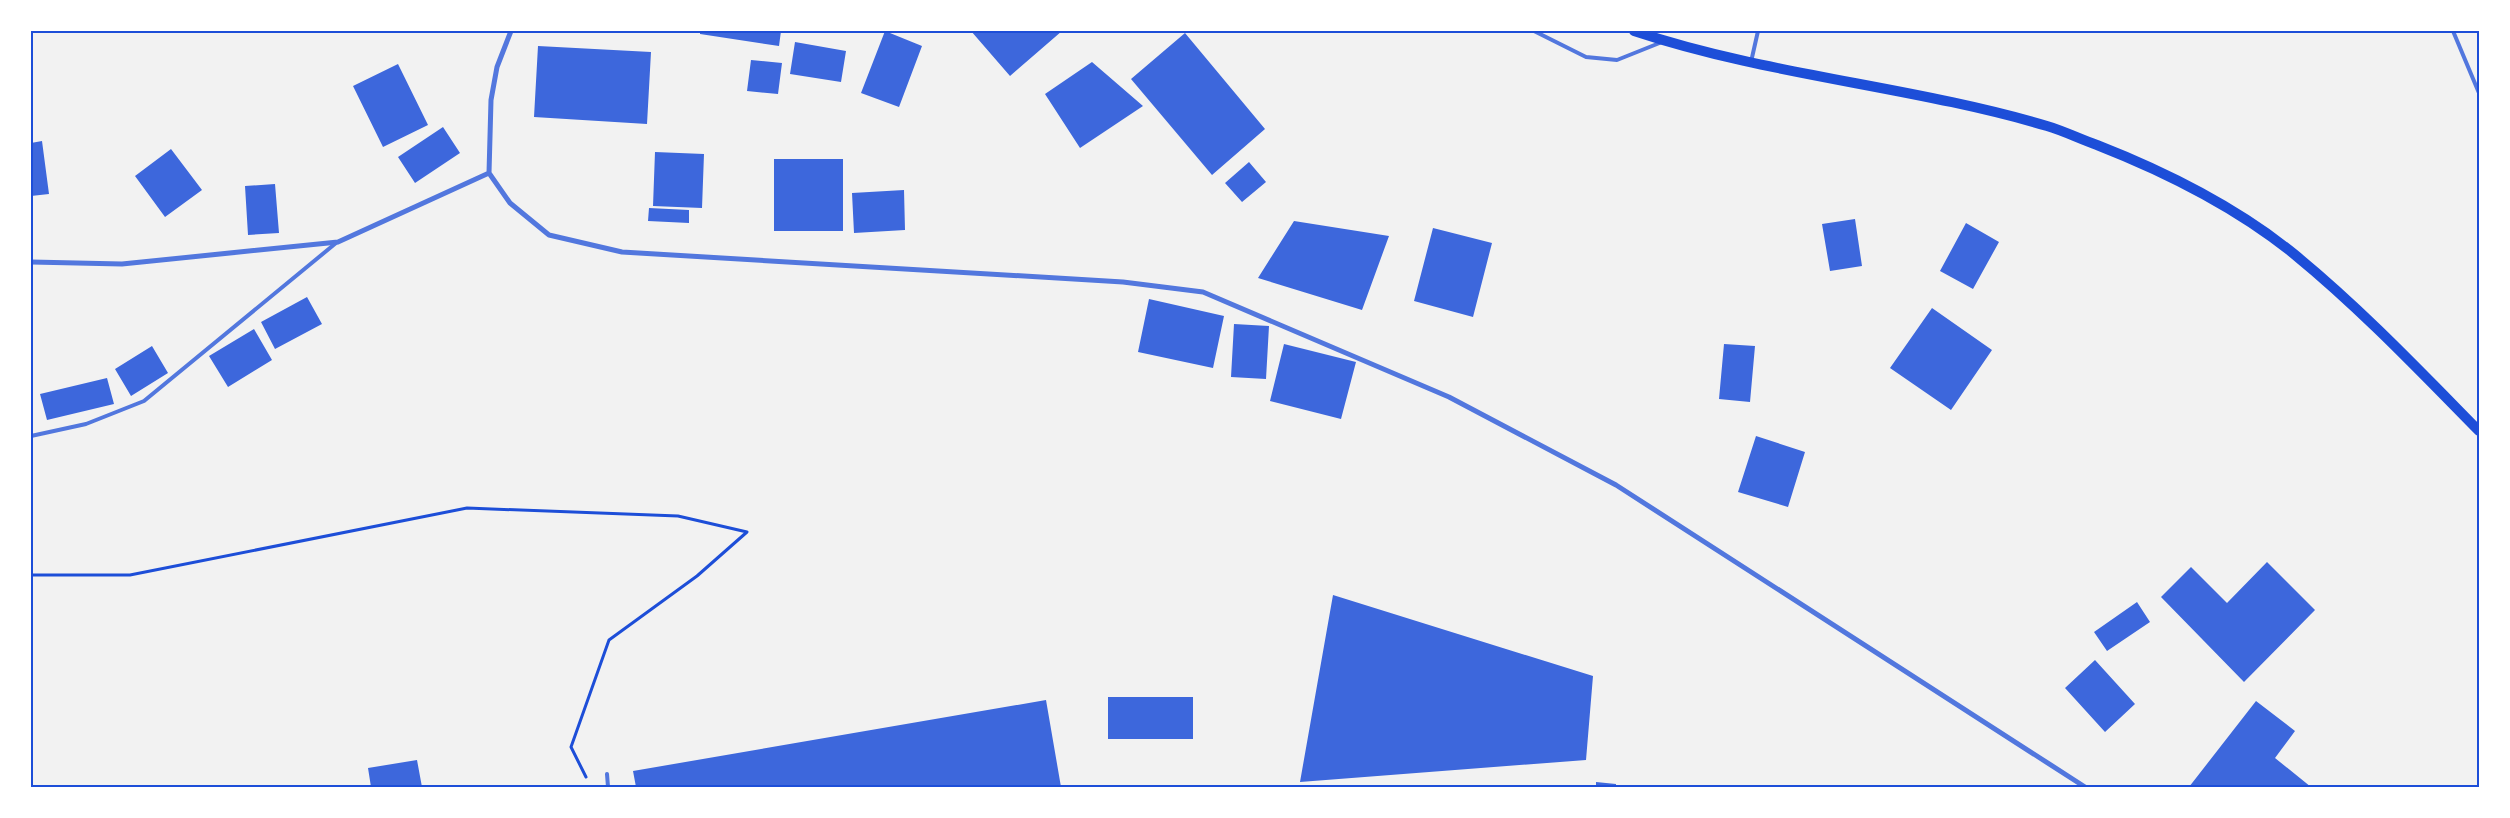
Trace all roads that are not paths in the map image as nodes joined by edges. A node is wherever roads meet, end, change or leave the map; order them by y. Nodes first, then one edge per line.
1 (511, 31) edge
2 (1534, 31) edge
3 (1634, 31) edge
4 (1758, 31) edge
5 (2453, 31) edge
6 (1665, 42) junction
7 (1751, 64) junction
8 (2479, 93) edge
9 (489, 173) junction
10 (338, 242) junction
11 (31, 262) edge
12 (2479, 431) edge
13 (31, 436) edge
14 (607, 774) dead end
15 (608, 787) edge
16 (2085, 787) edge

1 - 9 street
2 - 6 lane
3 - 6 main road
4 - 7 lane
5 - 8 lane
6 - 7 main road
7 - 12 main road
9 - 10 street
9 - 16 street
10 - 11 street
10 - 13 lane
14 - 15 lane

